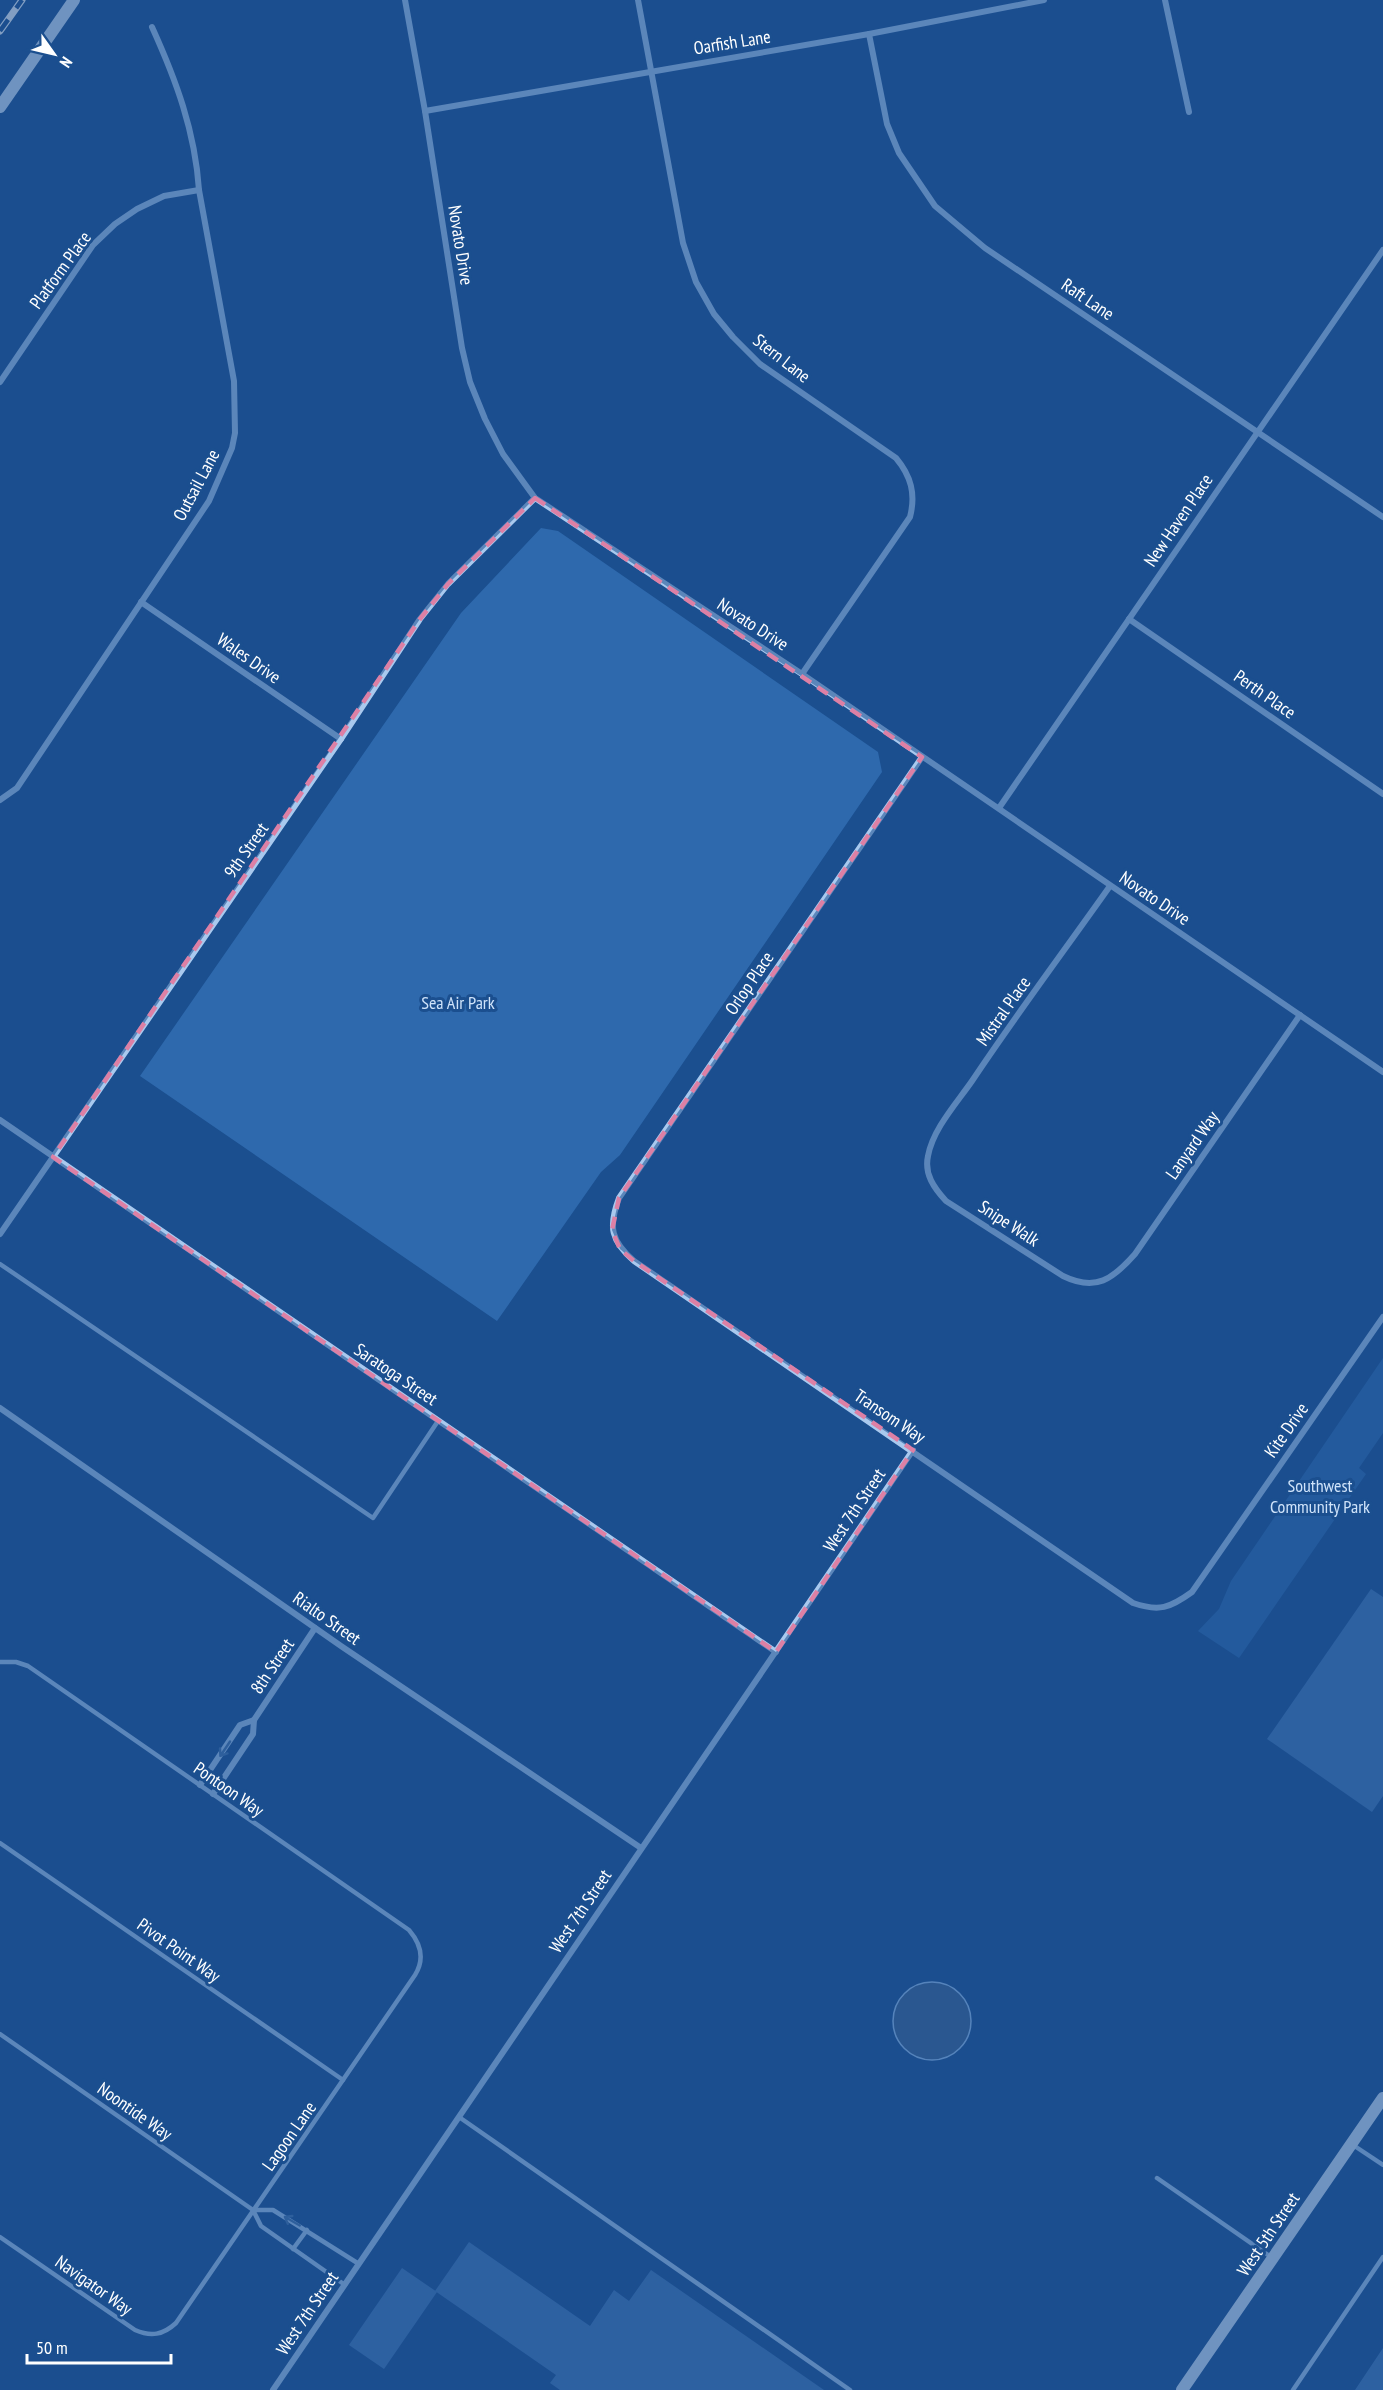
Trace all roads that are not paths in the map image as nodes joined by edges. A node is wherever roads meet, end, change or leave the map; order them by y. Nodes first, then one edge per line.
1 (74, 0) edge
2 (405, 0) edge
3 (638, 0) edge
4 (1044, 0) edge
5 (1166, 0) edge
6 (152, 27) dead end
7 (869, 34) junction
8 (652, 70) junction
9 (0, 107) edge
10 (425, 111) junction
11 (1189, 112) dead end
12 (199, 190) junction
13 (1383, 250) edge
14 (0, 382) edge
15 (1258, 431) junction
16 (535, 498) junction
17 (1383, 517) edge
18 (141, 602) junction
19 (1129, 619) junction
20 (802, 674) junction
21 (341, 739) junction
22 (922, 757) junction
23 (1383, 794) edge
24 (0, 800) edge
25 (999, 808) junction
26 (1110, 886) junction
27 (1300, 1016) junction
28 (1383, 1072) edge
29 (0, 1120) edge
30 (53, 1157) junction
31 (928, 1158) joint
32 (612, 1230) joint
33 (0, 1234) edge
34 (0, 1264) edge
35 (1101, 1283) joint
36 (1383, 1317) edge
37 (0, 1408) edge
38 (438, 1421) junction
39 (913, 1450) junction
40 (1164, 1608) joint
41 (315, 1628) junction
42 (776, 1652) junction
43 (0, 1662) edge
44 (254, 1720) junction
45 (200, 1785) junction
46 (213, 1794) junction
47 (0, 1843) edge
48 (641, 1848) junction
49 (421, 1963) joint
50 (0, 2034) edge
51 (344, 2080) junction
52 (1383, 2098) edge
53 (459, 2117) junction
54 (1352, 2144) junction
55 (1383, 2165) edge
56 (1157, 2178) dead end
57 (254, 2210) junction
58 (307, 2230) junction
59 (0, 2237) edge
60 (293, 2249) junction
61 (1274, 2258) junction
62 (1383, 2258) edge
63 (359, 2264) junction
64 (345, 2285) junction
65 (176, 2323) joint
66 (273, 2390) edge
67 (850, 2390) edge
68 (1182, 2390) edge
69 (1293, 2390) edge

1 - 9 main road
2 - 10 street, Novato Drive
3 - 8 street, Stern Lane
4 - 7 street, Oarfish Lane
5 - 11 street
6 - 12 street, Outsail Lane
7 - 8 street, Oarfish Lane
7 - 15 street, Raft Lane
8 - 10 street, Oarfish Lane
8 - 20 street, Stern Lane
10 - 16 street, Novato Drive
12 - 14 street, Platform Place
12 - 18 street, Outsail Lane
13 - 15 street, New Haven Place
15 - 17 street, Raft Lane
15 - 19 street, New Haven Place
16 - 20 street, Novato Drive
16 - 21 street, 9th Street
18 - 21 street, Wales Drive
18 - 24 street, Outsail Lane
19 - 23 street, Perth Place
19 - 25 street, New Haven Place
20 - 22 street, Novato Drive
21 - 30 street, 9th Street
22 - 25 street, Novato Drive
22 - 32 street, Orlop Place
25 - 26 street, Novato Drive
26 - 27 street, Novato Drive
26 - 31 street, Mistral Place
27 - 28 street, Novato Drive
27 - 35 street, Lanyard Way
29 - 30 street, Saratoga Street
30 - 33 street, 9th Street
30 - 38 street, Saratoga Street
31 - 35 street, Snipe Walk
32 - 39 street, Transom Way
34 - 38 lane
36 - 40 street, Kite Drive
37 - 41 street, Rialto Street
38 - 42 street, Saratoga Street
39 - 40 street, Transom Way
39 - 42 street, West 7th Street
41 - 44 street, 8th Street
41 - 48 street, Rialto Street
42 - 48 street, West 7th Street
43 - 45 lane, Pontoon Way
44 -> 45 street, 8th Street
44 - 46 street, 8th Street
45 - 46 lane, Pontoon Way
46 - 49 lane, Pontoon Way
47 - 51 lane, Pivot Point Way
48 - 53 street, West 7th Street
49 - 51 lane, Lagoon Lane
50 - 57 lane, Noontide Way
51 - 57 lane, Lagoon Lane
52 - 54 main road, West 5th Street
53 - 63 street, West 7th Street
53 - 67 lane
54 - 55 lane
54 - 61 main road, West 5th Street
56 - 61 lane
58 -> 57 lane, Noontide Way
57 - 60 lane, Noontide Way
57 - 65 lane, Lagoon Lane
58 - 60 lane
58 - 63 lane, Noontide Way
59 - 65 lane, Navigator Way
60 - 64 lane, Noontide Way
61 - 68 main road, West 5th Street
62 - 69 lane
63 - 64 street, West 7th Street
64 - 66 street, West 7th Street

